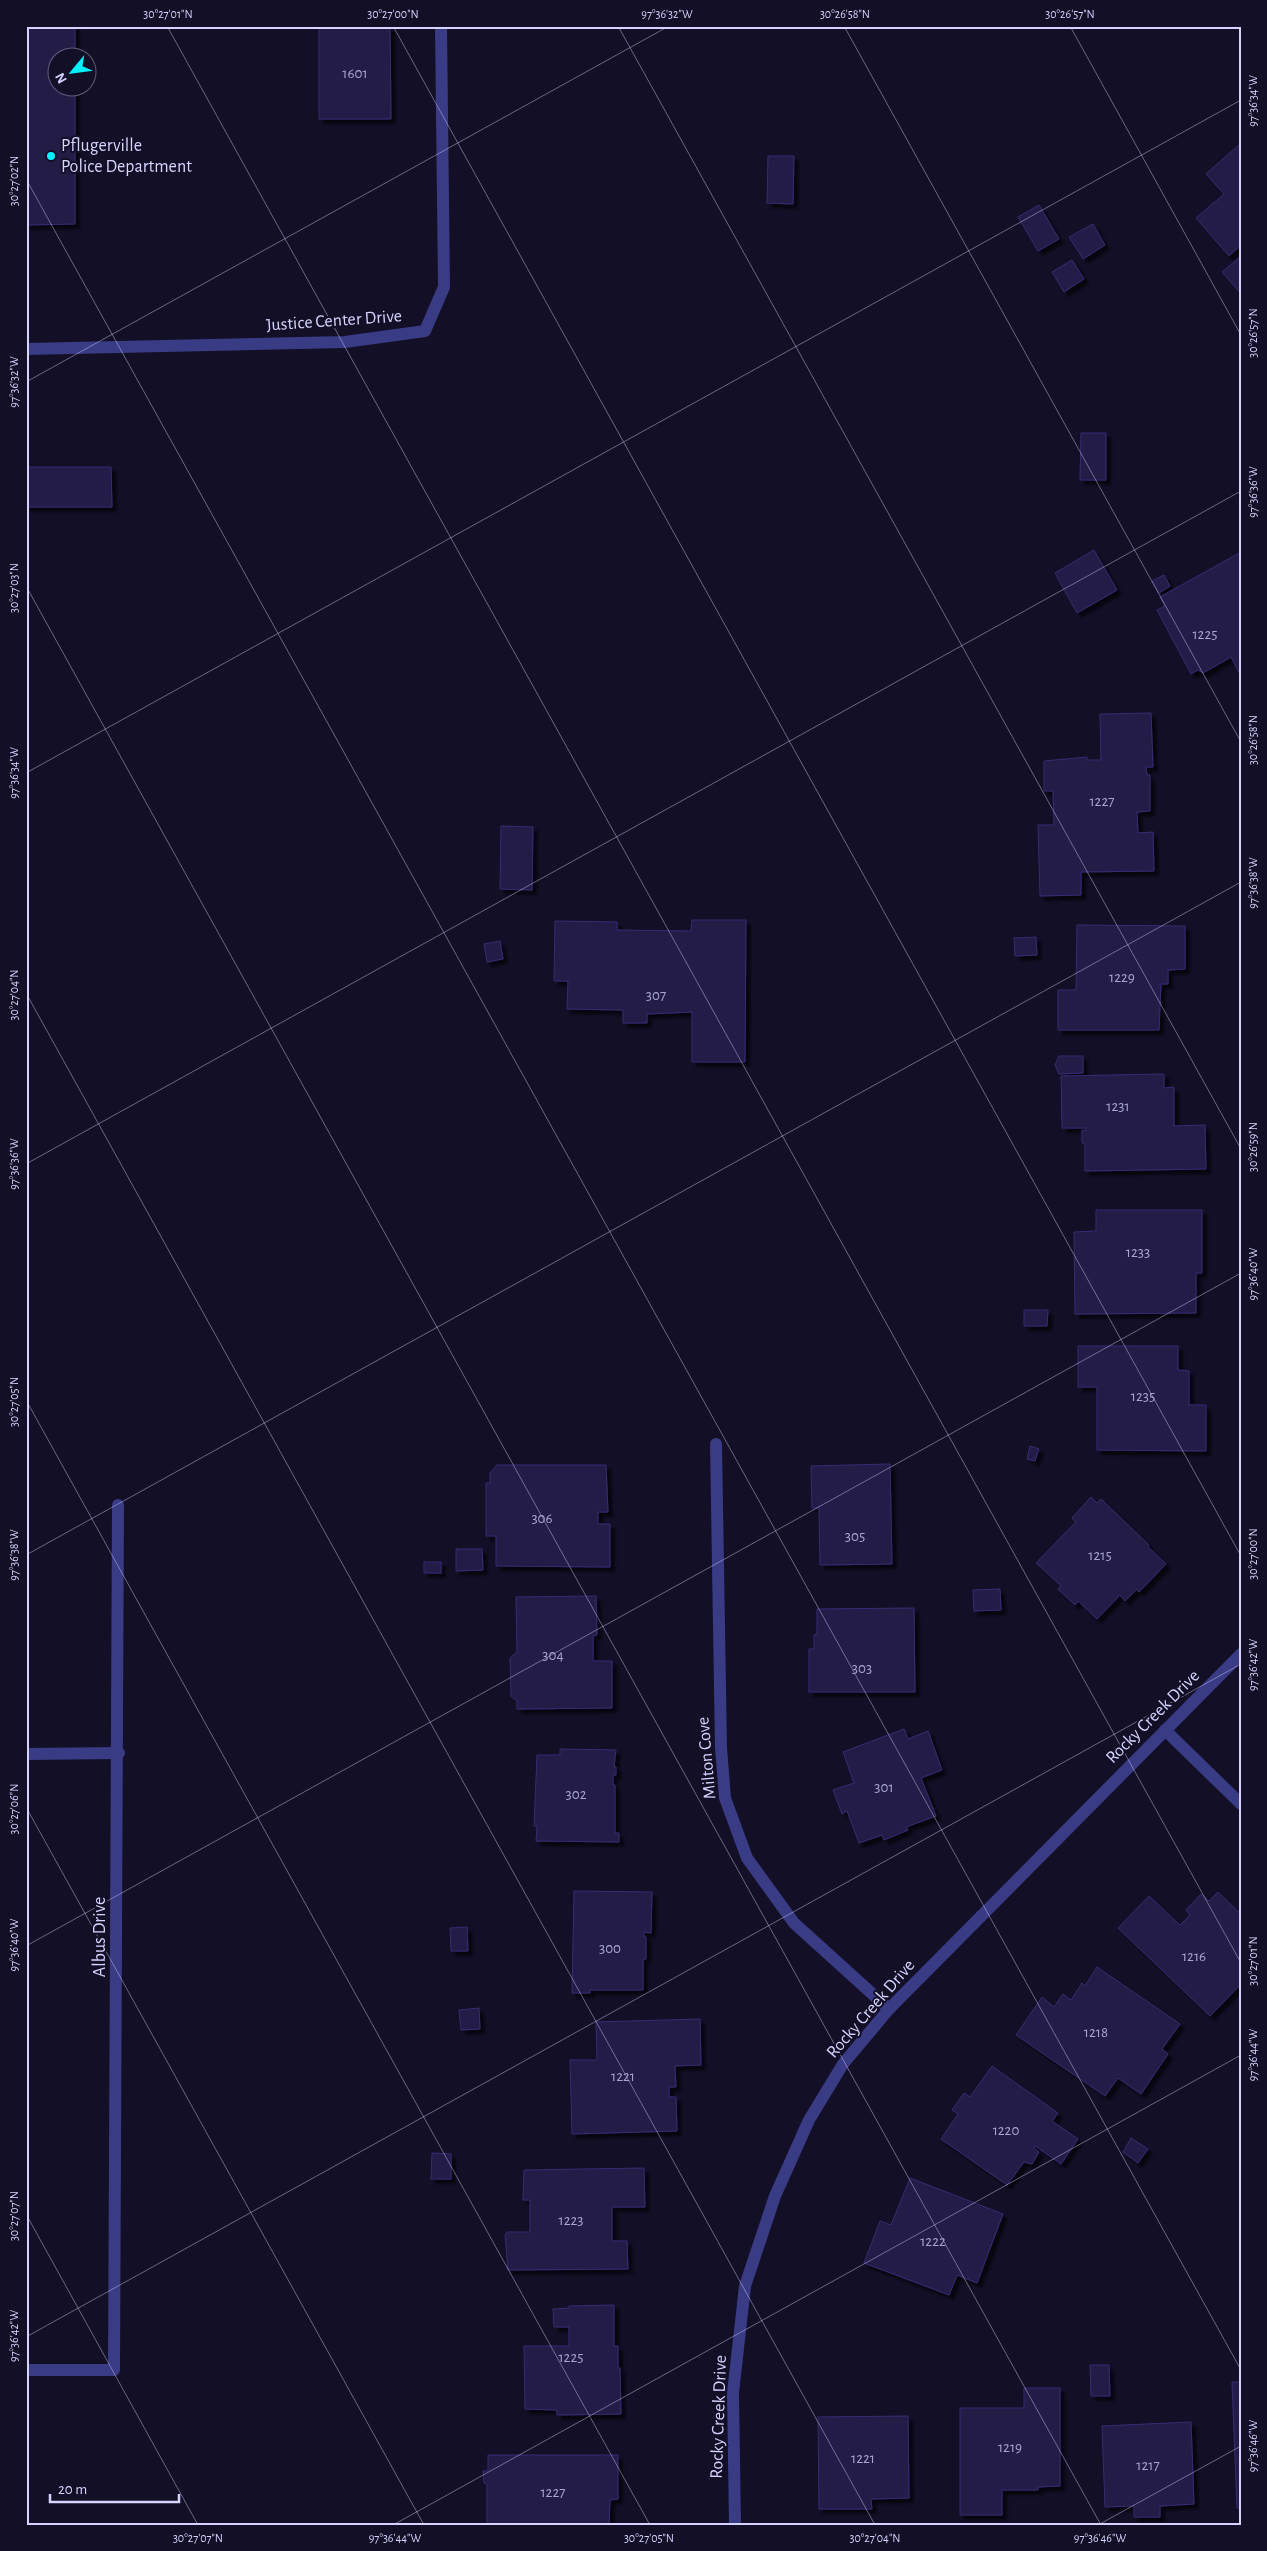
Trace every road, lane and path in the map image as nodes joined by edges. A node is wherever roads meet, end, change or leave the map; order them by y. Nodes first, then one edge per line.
1 (441, 26) edge
2 (26, 349) edge
3 (716, 1444) dead end
4 (118, 1505) dead end
5 (1241, 1654) edge
6 (1165, 1730) junction
7 (119, 1753) junction
8 (26, 1754) edge
9 (1241, 1804) edge
10 (889, 2010) junction
11 (26, 2370) edge
12 (735, 2525) edge

1 - 2 street, Justice Center Drive
3 - 10 street, Milton Cove
4 - 7 street, Albus Drive
5 - 6 street, Rocky Creek Drive
6 - 9 street
6 - 10 street, Rocky Creek Drive
7 - 8 street
7 - 11 street, Albus Drive
10 - 12 street, Rocky Creek Drive

